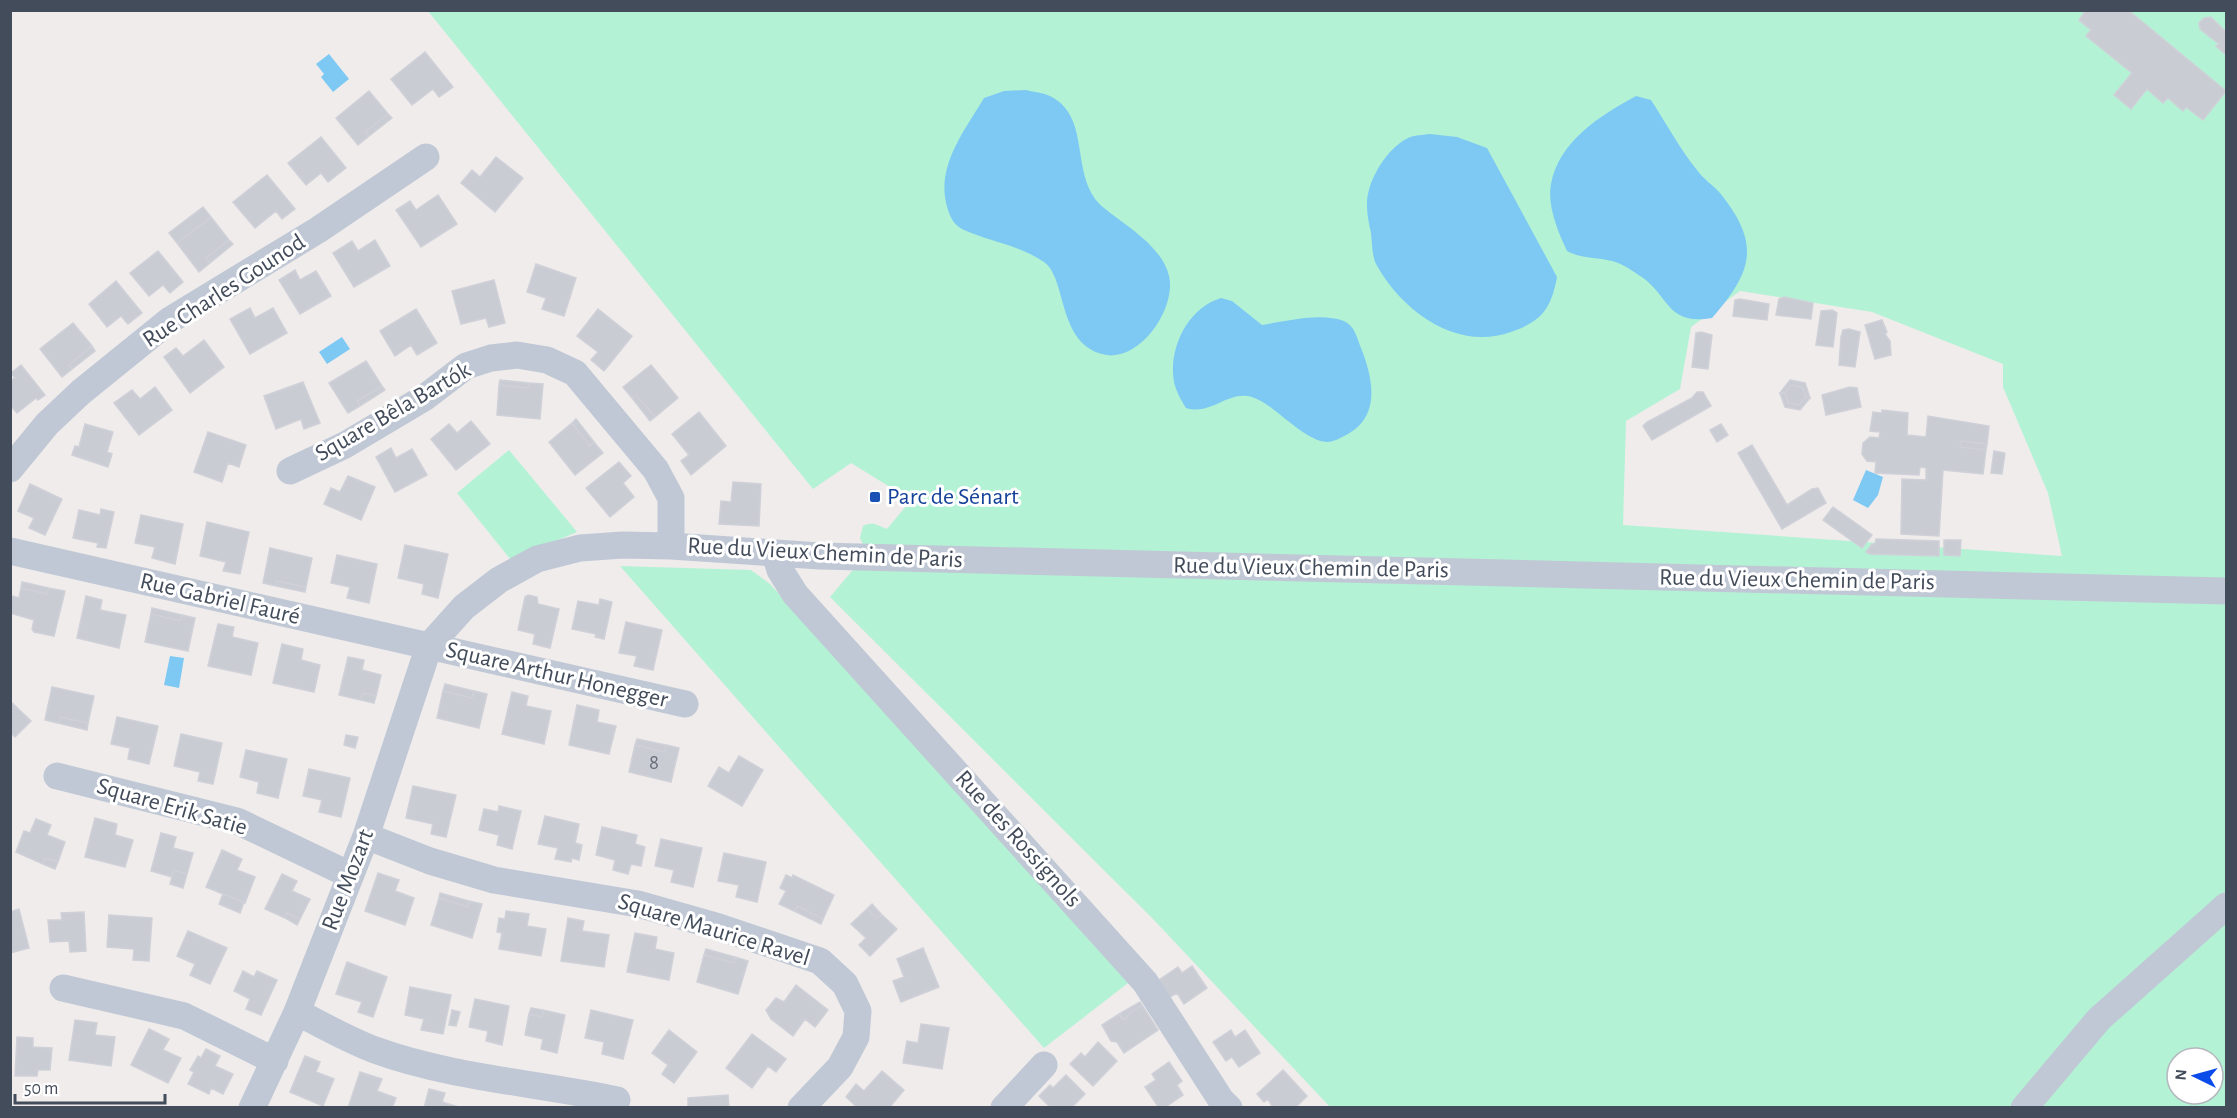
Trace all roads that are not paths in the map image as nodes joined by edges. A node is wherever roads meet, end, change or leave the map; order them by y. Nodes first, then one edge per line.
1 (426, 156) dead end
2 (10, 469) edge
3 (290, 471) dead end
4 (671, 546) junction
5 (10, 551) edge
6 (775, 554) junction
7 (820, 556) junction
8 (2226, 591) edge
9 (795, 594) junction
10 (429, 646) junction
11 (685, 704) dead end
12 (57, 776) dead end
13 (366, 836) junction
14 (350, 875) junction
15 (2226, 906) edge
16 (63, 988) dead end
17 (297, 1012) junction
18 (275, 1061) junction
19 (1044, 1065) dead end
20 (618, 1100) dead end
21 (1221, 1105) edge
22 (252, 1107) edge
23 (801, 1107) edge
24 (1004, 1107) edge
25 (2024, 1107) edge

1 - 2 street, Rue Charles Gounod
3 - 4 street, Square Bêla Bartók
4 - 6 street, Rue du Vieux Chemin de Paris
4 - 10 street, Rue du Vieux Chemin de Paris
5 - 10 street, Rue Gabriel Fauré
6 - 7 street, Rue du Vieux Chemin de Paris
6 - 9 street, Rue des Rossignols
7 - 8 street, Rue du Vieux Chemin de Paris
7 - 9 street
9 - 21 street, Rue des Rossignols
10 - 11 street, Square Arthur Honegger
10 - 13 street, Rue Mozart
12 - 14 street, Square Erik Satie
13 - 14 street, Rue Mozart
13 - 23 street, Square Maurice Ravel
14 - 17 street, Rue Mozart
15 - 25 street
16 - 18 street
17 - 18 street, Rue Mozart
17 - 20 street
18 - 22 street, Rue Mozart
19 - 24 street

